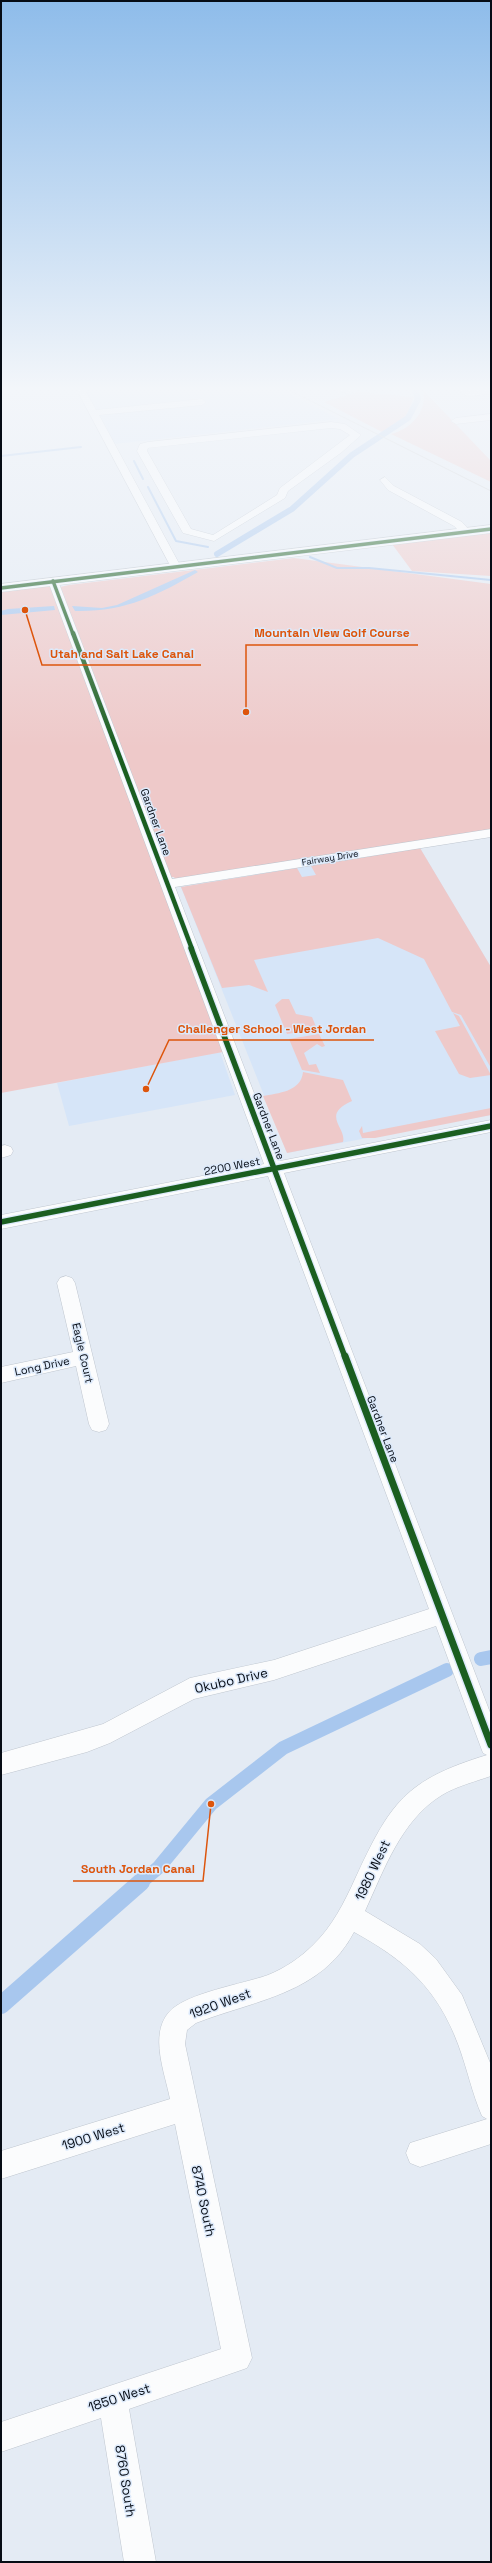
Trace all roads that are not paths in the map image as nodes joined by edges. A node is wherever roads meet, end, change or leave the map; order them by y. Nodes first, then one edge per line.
1 (146, 510) edge
2 (175, 510) edge
3 (260, 510) edge
4 (431, 510) edge
5 (491, 529) edge
6 (466, 532) junction
7 (176, 567) junction
8 (53, 581) junction
9 (1, 588) edge
10 (491, 833) edge
11 (168, 884) junction
12 (491, 1126) edge
13 (274, 1168) junction
14 (1, 1222) edge
15 (66, 1282) dead end
16 (84, 1357) junction
17 (1, 1374) edge
18 (99, 1424) dead end
19 (443, 1614) junction
20 (491, 1745) edge
21 (1, 1764) edge
22 (491, 1765) edge
23 (351, 1917) junction
24 (264, 1988) joint
25 (172, 2044) joint
26 (491, 2107) edge
27 (184, 2108) junction
28 (491, 2131) edge
29 (420, 2153) dead end
30 (1, 2165) edge
31 (237, 2358) joint
32 (113, 2399) junction
33 (1, 2437) edge
34 (140, 2562) edge

1 - 7 street
2 - 3 street
4 - 6 street
5 - 6 main road
6 - 7 main road
7 - 8 main road
8 - 9 main road
8 - 11 street, Gardner Lane
10 - 11 street, Fairway Drive
11 - 13 street, Gardner Lane
12 - 13 street, 2200 West
13 - 14 street, 2200 West
13 - 19 street, Gardner Lane
15 - 16 street, Eagle Court
16 - 17 street, Long Drive
16 - 18 street, Eagle Court
19 - 20 street, Gardner Lane
19 - 21 street, Okubo Drive
22 - 23 street, 1980 West
23 - 24 street, 1980 West
23 - 26 street
24 - 25 street, 1920 West
25 - 27 street, 8740 South
27 - 30 street, 1900 West
27 - 31 street, 8740 South
28 - 29 street
31 - 32 street, 1850 West
32 - 33 street, 1850 West
32 - 34 street, 8760 South

